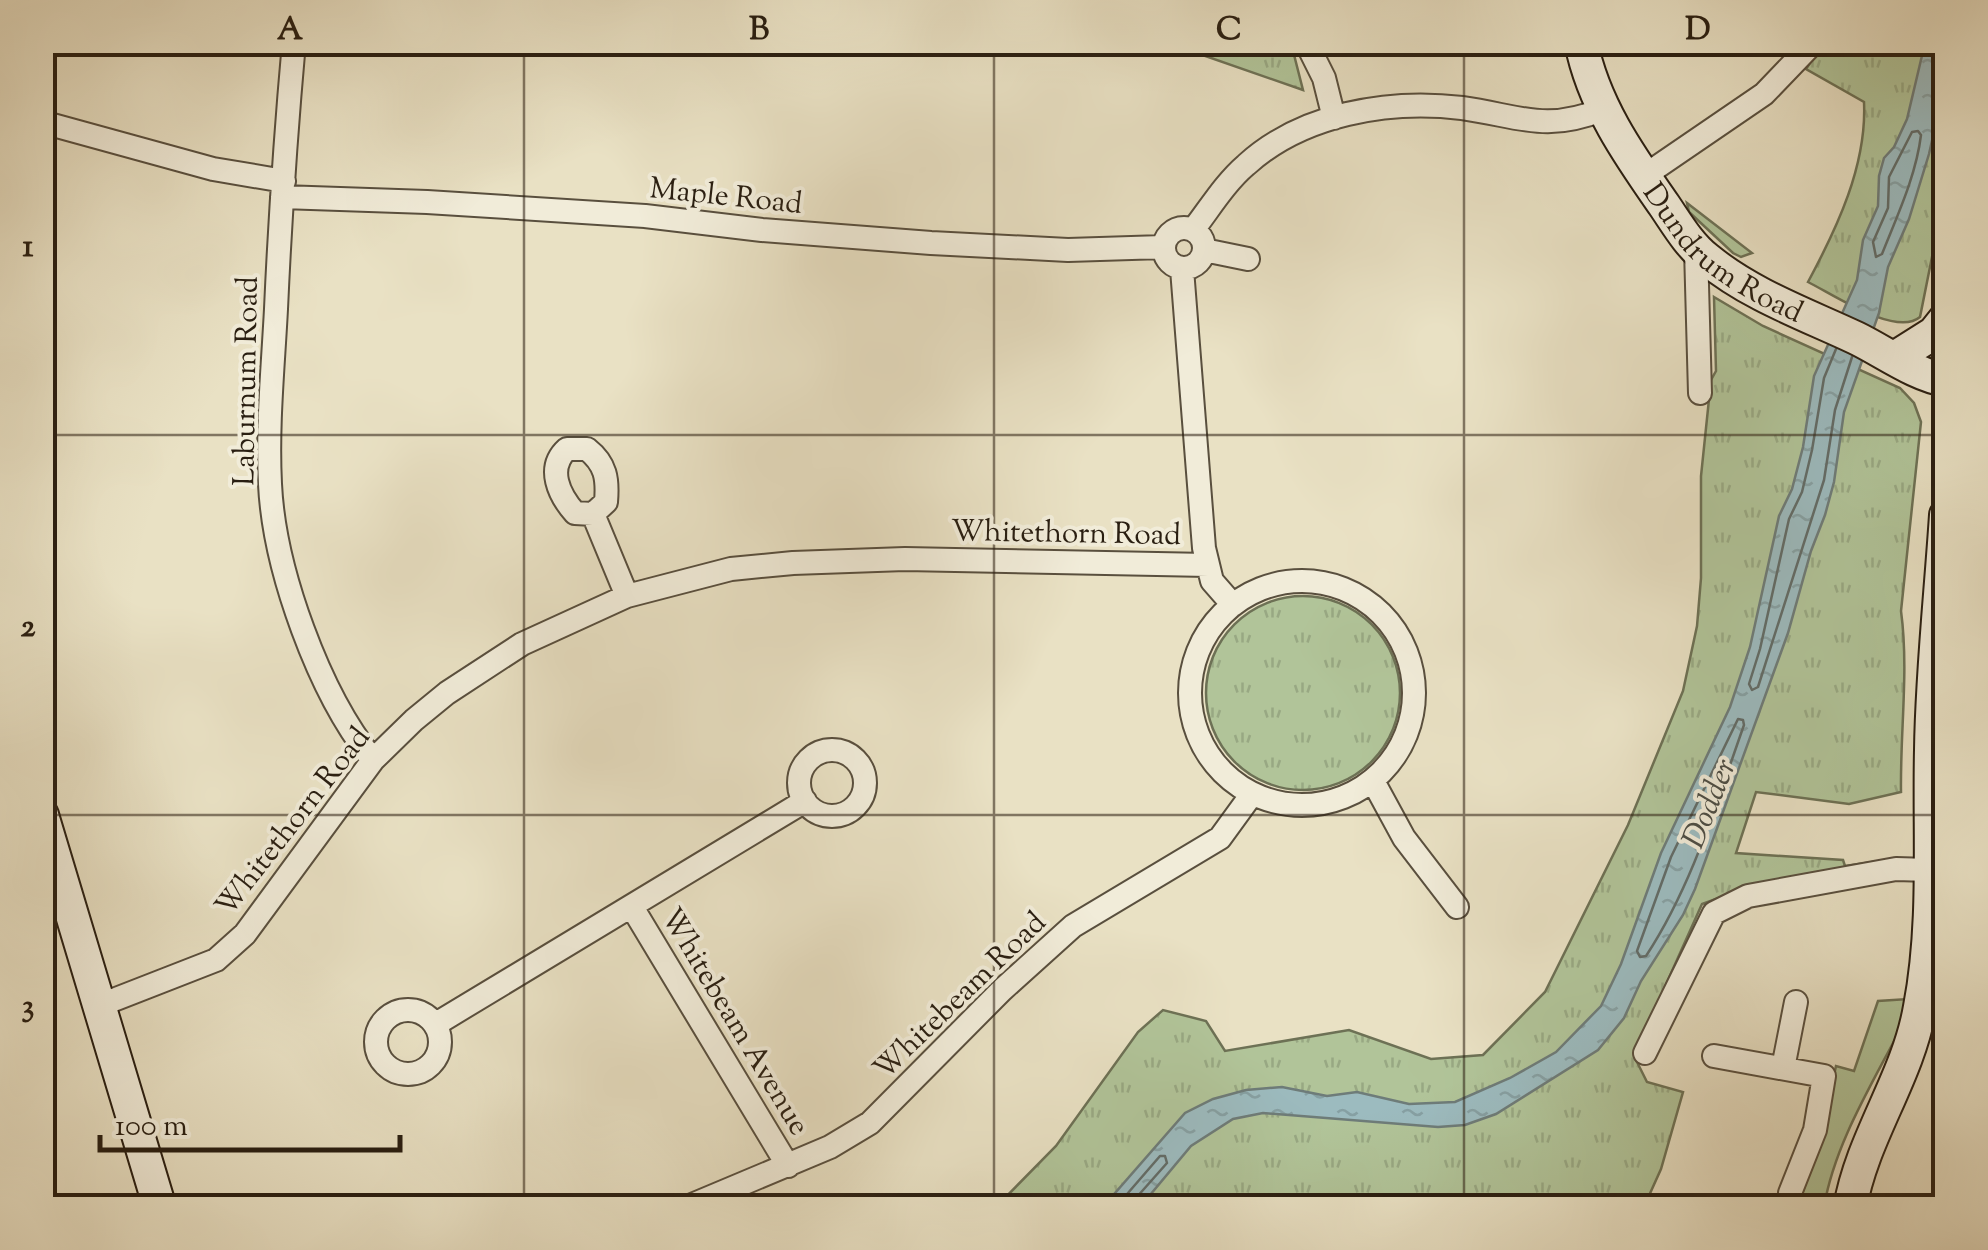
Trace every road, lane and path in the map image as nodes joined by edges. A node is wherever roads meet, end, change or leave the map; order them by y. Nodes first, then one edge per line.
1 (294, 42) edge
2 (1306, 42) edge
3 (1581, 42) edge
4 (1814, 42) edge
5 (1604, 109) junction
6 (1334, 118) junction
7 (42, 122) edge
8 (1644, 176) junction
9 (283, 189) junction
10 (1198, 240) junction
11 (1163, 247) junction
12 (1696, 249) junction
13 (1248, 260) dead end
14 (1182, 268) junction
15 (1946, 318) edge
16 (1896, 357) junction
17 (1946, 380) edge
18 (1700, 393) dead end
19 (593, 514) dead end
20 (1946, 515) edge
21 (1208, 564) junction
22 (627, 596) junction
23 (1232, 605) junction
24 (373, 760) junction
25 (1373, 781) junction
26 (1252, 794) junction
27 (805, 801) dead end
28 (42, 816) edge
29 (1929, 870) junction
30 (632, 907) junction
31 (1457, 907) dead end
32 (1796, 1002) dead end
33 (98, 1006) junction
34 (436, 1024) dead end
35 (1645, 1053) dead end
36 (1714, 1056) dead end
37 (1783, 1068) junction
38 (788, 1166) junction
39 (160, 1208) edge
40 (685, 1208) edge
41 (1792, 1208) edge
42 (1850, 1208) edge

1 - 9 street, Laburnum Road
2 - 6 street
3 - 5 main road, Dundrum Road
4 - 8 street
5 - 6 street
5 - 8 main road, Dundrum Road
6 - 10 street
7 - 9 street, Maple Road
8 - 12 main road, Dundrum Road
9 - 11 street, Maple Road
9 - 24 street, Laburnum Road
10 - 11 street
10 - 13 street
10 - 14 street
11 - 14 street
12 - 16 main road, Dundrum Road
12 - 18 street
14 - 21 street
15 - 16 main road
16 - 17 main road, Dundrum Road
19 - 22 street
20 - 29 main road
21 - 22 street, Whitethorn Road
21 - 23 street
22 - 24 street, Whitethorn Road
23 - 25 street
23 - 26 street
24 - 33 street, Whitethorn Road
25 - 26 street
25 - 31 street
26 - 38 street, Whitebeam Road
27 - 30 street, Whitebeam Avenue
28 - 33 main road
29 - 35 street
29 - 42 main road
30 - 34 street, Whitebeam Avenue
30 - 38 street, Whitebeam Avenue
32 - 37 street
33 - 39 main road
36 - 37 street
37 - 41 street
38 - 40 street, Whitebeam Road

